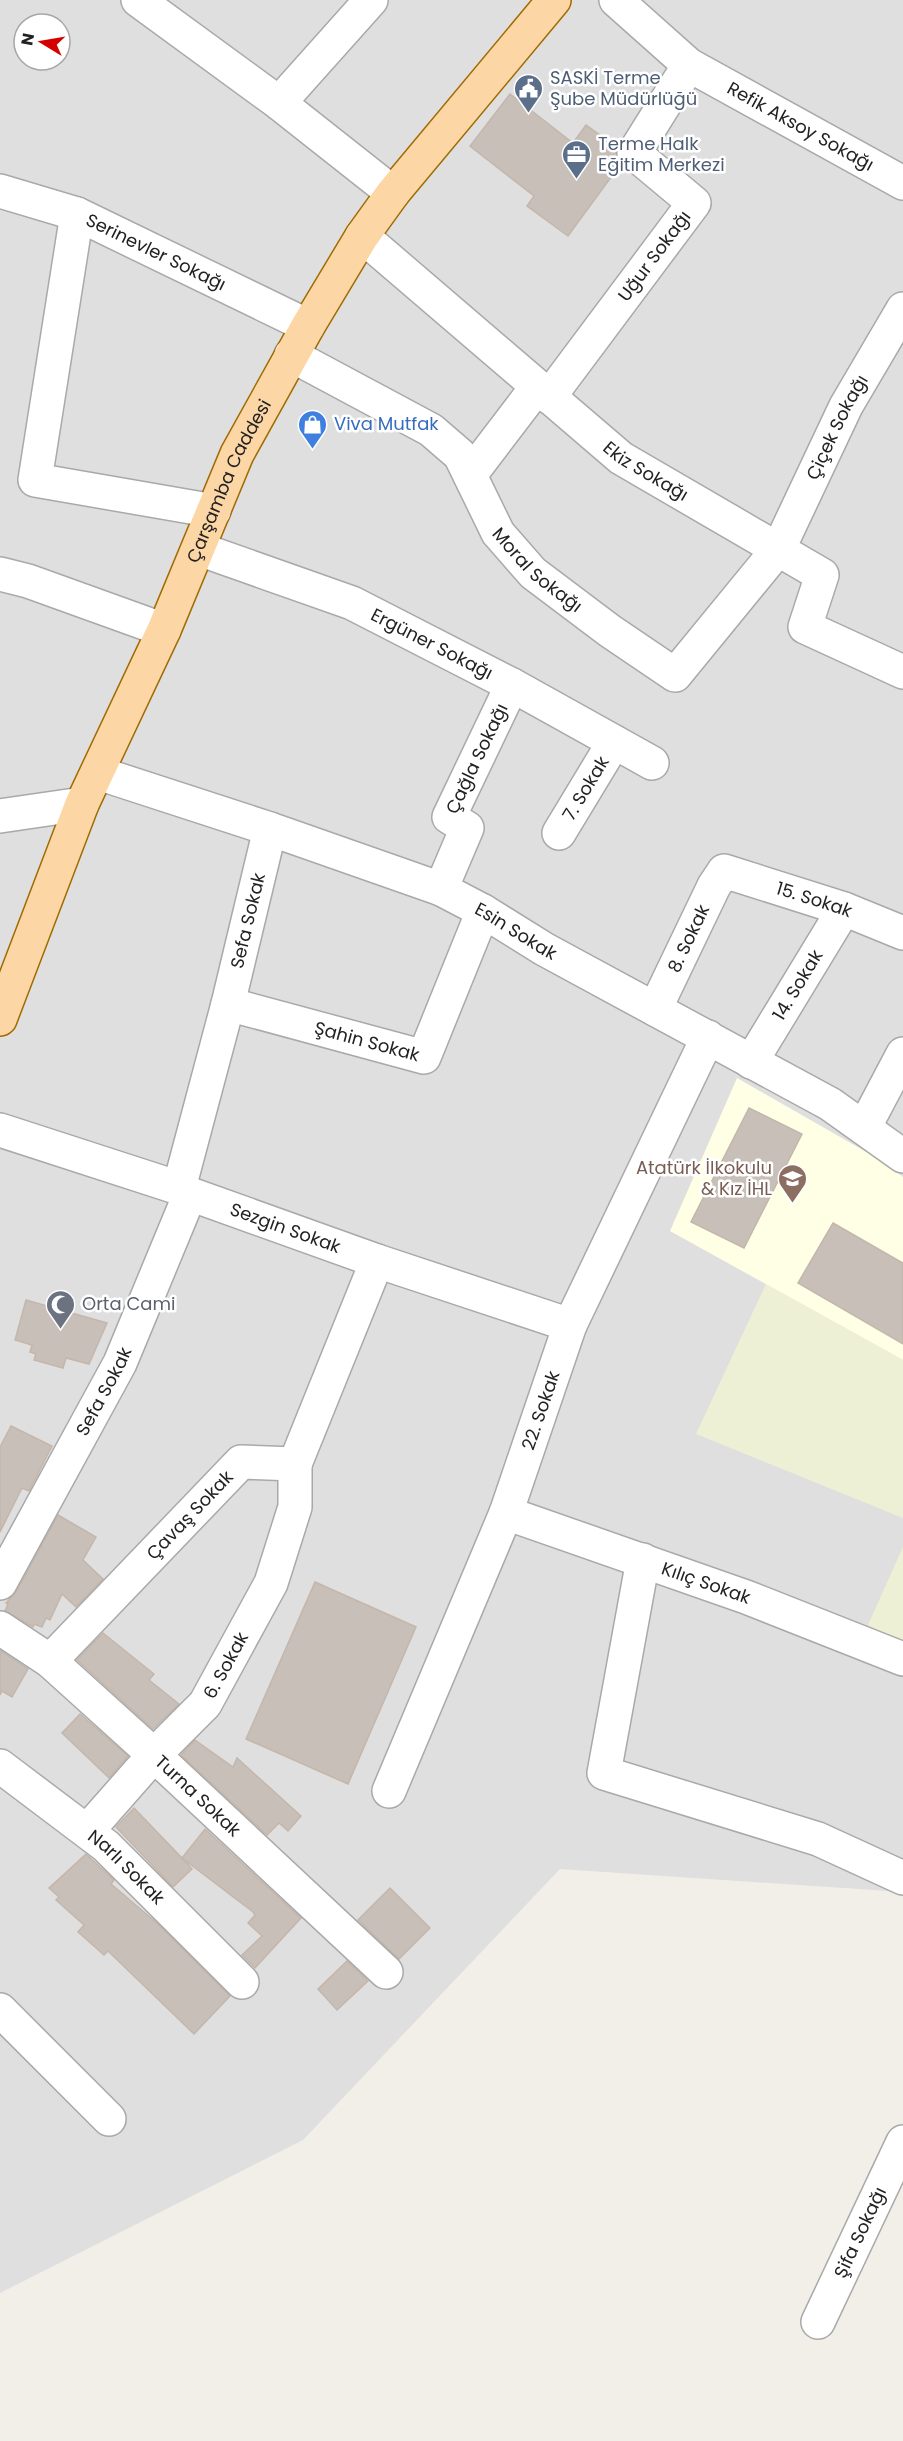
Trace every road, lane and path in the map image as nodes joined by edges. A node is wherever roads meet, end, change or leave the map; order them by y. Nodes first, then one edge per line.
1 (138, 0) edge
2 (371, 0) edge
3 (554, 0) edge
4 (616, 0) edge
5 (689, 65) junction
6 (279, 103) junction
7 (903, 183) edge
8 (0, 191) edge
9 (393, 193) junction
10 (77, 214) junction
11 (362, 236) junction
12 (903, 309) edge
13 (308, 326) junction
14 (291, 355) junction
15 (543, 392) junction
16 (470, 475) junction
17 (214, 511) junction
18 (779, 548) junction
19 (199, 549) junction
20 (0, 574) edge
21 (164, 630) junction
22 (903, 672) edge
23 (512, 685) junction
24 (614, 742) junction
25 (652, 763) dead end
26 (98, 773) junction
27 (82, 804) junction
28 (0, 816) edge
29 (270, 828) junction
30 (560, 833) dead end
31 (724, 871) joint
32 (441, 889) junction
33 (844, 909) junction
34 (483, 911) junction
35 (903, 933) edge
36 (228, 1004) junction
37 (656, 1009) junction
38 (0, 1019) edge
39 (708, 1037) junction
40 (903, 1054) edge
41 (751, 1062) junction
42 (864, 1128) junction
43 (0, 1130) edge
44 (903, 1156) edge
45 (184, 1191) junction
46 (377, 1261) junction
47 (570, 1325) junction
48 (295, 1464) junction
49 (506, 1513) junction
50 (643, 1560) junction
51 (0, 1583) edge
52 (0, 1628) edge
53 (903, 1659) edge
54 (50, 1661) junction
55 (154, 1755) junction
56 (0, 1766) edge
57 (389, 1791) dead end
58 (88, 1830) junction
59 (903, 1878) edge
60 (386, 1972) dead end
61 (242, 1982) dead end
62 (0, 2010) edge
63 (110, 2119) dead end
64 (903, 2142) edge
65 (818, 2322) dead end

1 - 6 street
2 - 6 street
3 - 9 main road, Çarşamba Caddesi
4 - 5 street, Refik Aksoy Sokağı
5 - 7 street, Refik Aksoy Sokağı
5 - 15 street, Uğur Sokağı
6 - 9 street
8 - 10 street, Serinevler Sokağı
9 - 11 main road, Çarşamba Caddesi
10 - 13 street, Serinevler Sokağı
10 - 17 street
11 - 13 main road, Çarşamba Caddesi
11 - 15 street, Ekiz Sokağı
12 - 18 street, Çiçek Sokağı
13 - 14 main road, Çarşamba Caddesi
14 - 16 street, Moral Sokağı
14 - 17 main road, Çarşamba Caddesi
15 - 16 street, Uğur Sokağı
15 - 18 street, Ekiz Sokağı
16 - 18 street, Moral Sokağı
17 - 19 main road, Çarşamba Caddesi
18 - 22 street, Ekiz Sokağı
19 - 21 main road, Çarşamba Caddesi
19 - 23 street, Ergüner Sokağı
20 - 21 street
21 - 26 main road, Çarşamba Caddesi
23 - 24 street, Ergüner Sokağı
23 - 32 street, Çağla Sokağı
24 - 25 street, Ergüner Sokağı
24 - 30 street, 7. Sokak
26 - 27 main road, Çarşamba Caddesi
26 - 29 street, Esin Sokak
27 - 28 street
27 - 38 main road, Çarşamba Caddesi
29 - 32 street, Esin Sokak
29 - 36 street, Sefa Sokak
31 - 33 street, 15. Sokak
31 - 37 street, 8. Sokak
32 - 34 street, Esin Sokak
33 - 35 street, 15. Sokak
33 - 41 street, 14. Sokak
34 - 36 street, Şahin Sokak
34 - 37 street, Esin Sokak
36 - 45 street, Sefa Sokak
37 - 39 street, Esin Sokak
39 - 41 street, Esin Sokak
39 - 47 street, 22. Sokak
40 - 42 street
41 - 42 street, Esin Sokak
42 - 44 street, Esin Sokak
43 - 45 street, Sezgin Sokak
45 - 46 street, Sezgin Sokak
45 - 51 street, Sefa Sokak
46 - 47 street, Sezgin Sokak
46 - 48 street
47 - 49 street, 22. Sokak
48 - 54 street, Çavaş Sokak
48 - 55 street, 6. Sokak
49 - 50 street, Kılıç Sokak
49 - 57 street, 22. Sokak
50 - 53 street, Kılıç Sokak
50 - 59 street
52 - 54 street, Turna Sokak
54 - 55 street, Turna Sokak
55 - 58 street, 6. Sokak
55 - 60 street, Turna Sokak
56 - 58 street, Narlı Sokak
58 - 61 street, Narlı Sokak
62 - 63 street
64 - 65 street, Şifa Sokağı

